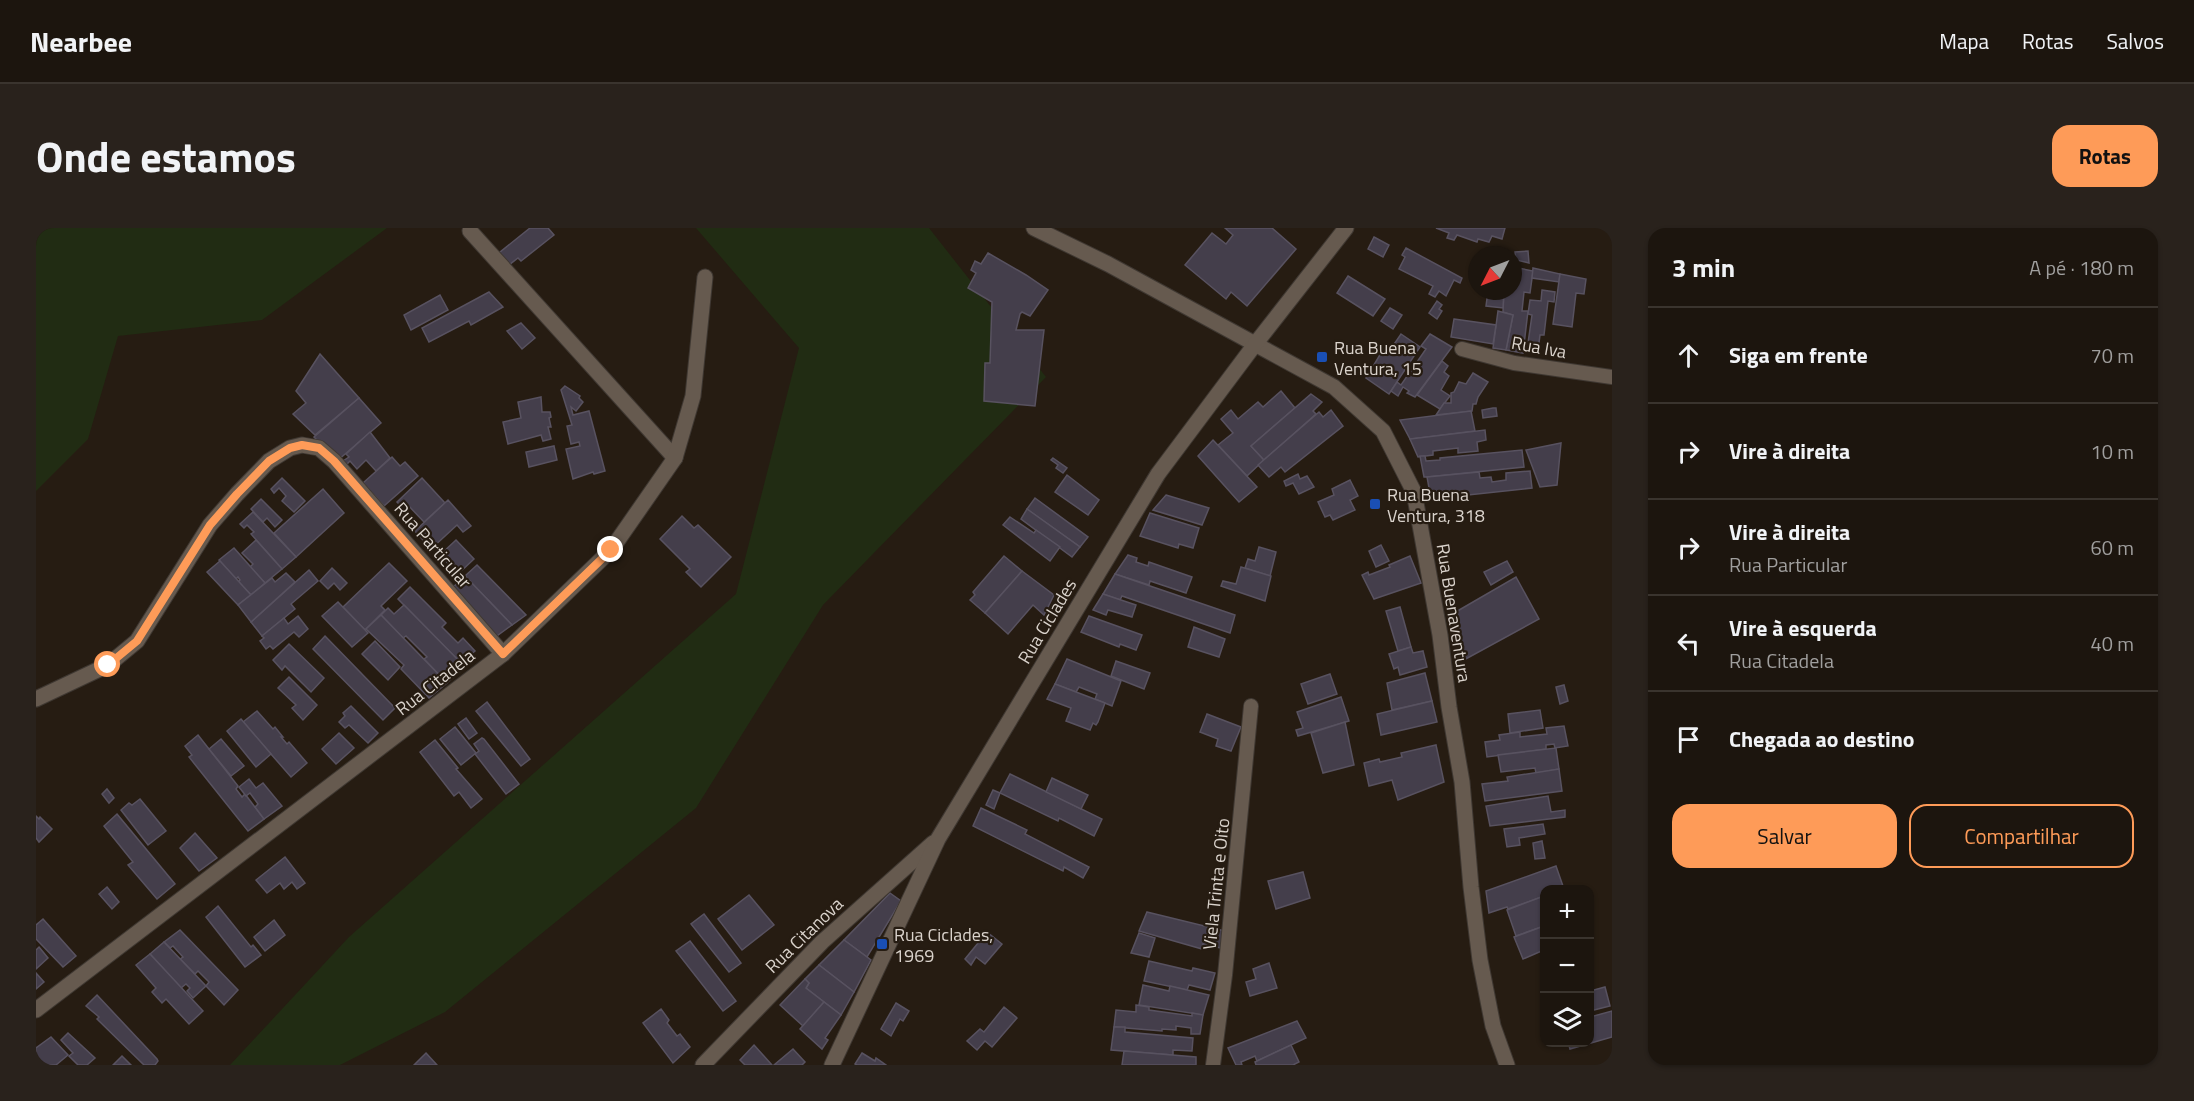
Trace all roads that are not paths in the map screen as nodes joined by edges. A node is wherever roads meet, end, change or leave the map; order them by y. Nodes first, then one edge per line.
1 (1034, 228) edge
2 (1346, 228) edge
3 (470, 231) dead end
4 (705, 277) dead end
5 (1256, 343) junction
6 (1462, 349) dead end
7 (1612, 377) edge
8 (675, 458) junction
9 (503, 654) junction
10 (36, 699) edge
11 (1251, 706) dead end
12 (938, 839) junction
13 (36, 1010) edge
14 (703, 1065) edge
15 (832, 1065) edge
16 (1213, 1065) edge
17 (1507, 1065) edge

1 - 5 street, Rua Buenaventura
2 - 5 street, Rua Ciclades
3 - 8 street
4 - 8 street, Rua Citadela
5 - 12 street, Rua Ciclades
5 - 17 street, Rua Buenaventura
6 - 7 lane, Rua Iva
8 - 9 street, Rua Citadela
9 - 10 street, Rua Particular
9 - 13 street, Rua Citadela
11 - 16 lane, Viela Trinta e Oito
12 - 14 street, Rua Citanova
12 - 15 street, Rua Ciclades

